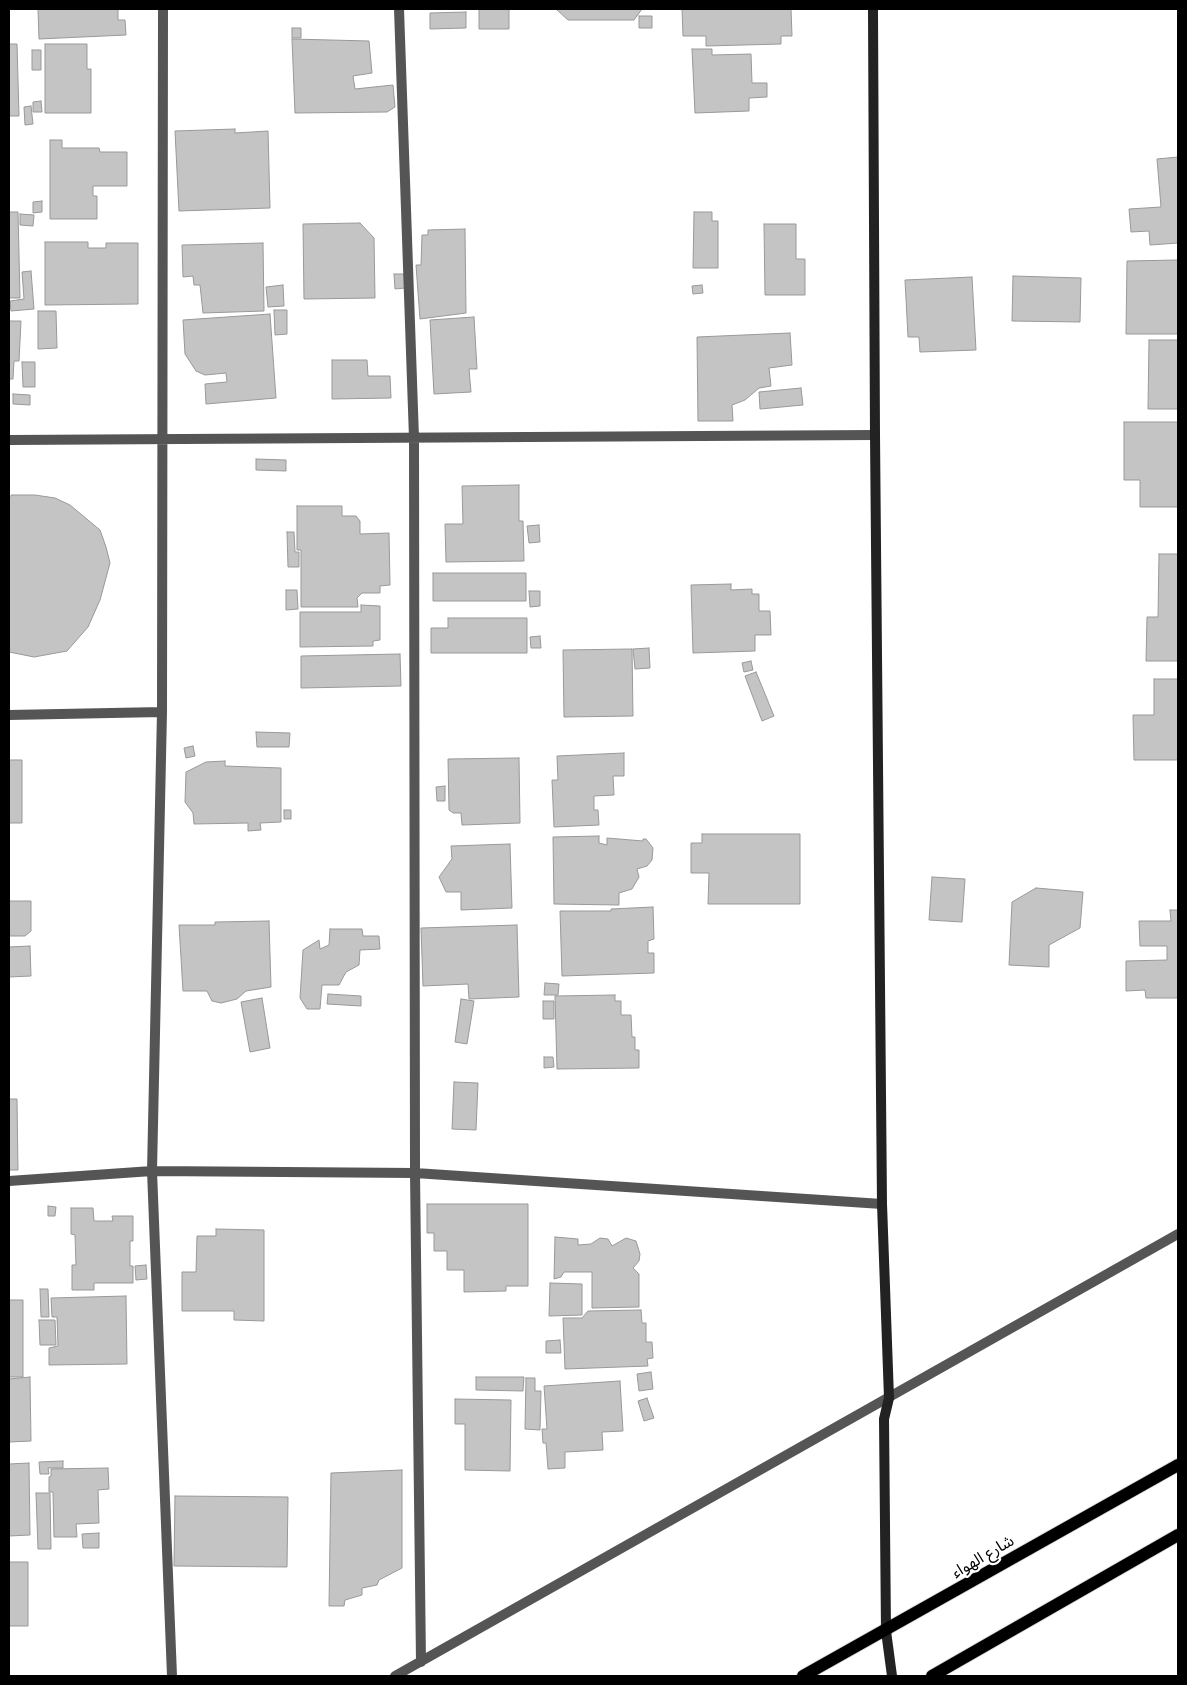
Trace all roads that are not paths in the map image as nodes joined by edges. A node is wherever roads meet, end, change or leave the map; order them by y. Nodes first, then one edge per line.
1 (162, 9) edge
2 (399, 9) edge
3 (873, 9) edge
4 (875, 435) junction
5 (414, 438) junction
6 (162, 439) junction
7 (9, 440) edge
8 (162, 712) junction
9 (9, 715) edge
10 (152, 1171) junction
11 (415, 1173) junction
12 (9, 1181) edge
13 (882, 1204) junction
14 (1178, 1234) edge
15 (889, 1398) junction
16 (1178, 1465) edge
17 (1178, 1534) edge
18 (886, 1631) junction
19 (421, 1662) junction
20 (172, 1676) edge
21 (395, 1676) edge
22 (804, 1676) edge
23 (892, 1676) edge
24 (932, 1676) edge

1 - 6 street
2 - 5 street
3 - 4 street
4 - 5 street
4 - 13 street
5 - 6 street
5 - 11 street
6 - 7 street
6 - 8 street
8 - 9 street
8 - 10 street
10 - 11 street
10 - 12 street
10 - 20 street
11 - 13 street
11 - 19 street
13 - 15 street
14 - 15 street
15 - 18 street
15 - 19 street
16 - 18 main road, شارع الهواء
17 - 24 main road
18 - 22 main road, شارع الهواء
18 - 23 street
19 - 21 street

